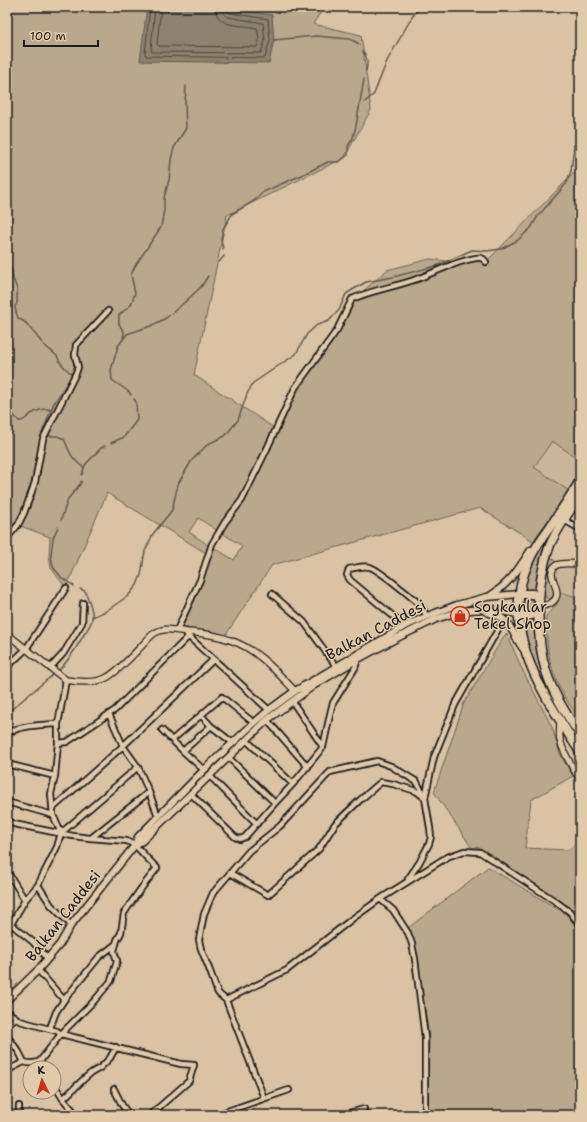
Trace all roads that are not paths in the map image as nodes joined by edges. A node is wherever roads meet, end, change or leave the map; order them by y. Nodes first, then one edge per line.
1 (486, 262) dead end
2 (108, 311) dead end
3 (580, 481) edge
4 (580, 496) edge
5 (564, 520) junction
6 (580, 529) edge
7 (7, 538) edge
8 (540, 542) junction
9 (580, 564) edge
10 (66, 588) dead end
11 (272, 594) dead end
12 (519, 594) junction
13 (487, 598) junction
14 (83, 603) dead end
15 (539, 606) junction
16 (482, 609) junction
17 (518, 614) junction
18 (427, 616) junction
19 (504, 619) junction
20 (405, 626) junction
21 (180, 631) junction
22 (7, 634) edge
23 (188, 637) junction
24 (26, 649) junction
25 (526, 653) junction
26 (358, 659) junction
27 (213, 660) junction
28 (336, 666) junction
29 (7, 667) edge
30 (51, 668) junction
31 (66, 680) junction
32 (297, 693) junction
33 (292, 701) junction
34 (269, 710) junction
35 (108, 714) junction
36 (201, 715) junction
37 (560, 719) junction
38 (267, 720) junction
39 (254, 723) junction
40 (58, 724) junction
41 (211, 726) junction
42 (162, 730) dead end
43 (7, 733) edge
44 (580, 735) edge
45 (172, 740) junction
46 (246, 740) junction
47 (58, 743) junction
48 (233, 744) junction
49 (123, 746) junction
50 (323, 747) junction
51 (183, 751) junction
52 (580, 752) edge
53 (228, 757) junction
54 (7, 764) edge
55 (138, 767) junction
56 (308, 767) junction
57 (204, 770) junction
58 (209, 775) junction
59 (55, 776) junction
60 (580, 780) edge
61 (293, 784) junction
62 (149, 792) junction
63 (191, 794) junction
64 (425, 798) junction
65 (7, 802) edge
66 (275, 803) junction
67 (53, 808) junction
68 (53, 815) junction
69 (158, 816) junction
70 (7, 821) edge
71 (257, 824) junction
72 (61, 833) junction
73 (90, 838) junction
74 (135, 845) junction
75 (7, 871) edge
76 (230, 873) junction
77 (406, 882) junction
78 (38, 886) junction
79 (380, 899) junction
80 (24, 900) junction
81 (11, 924) junction
82 (71, 925) junction
83 (580, 925) edge
84 (7, 931) edge
85 (116, 944) junction
86 (48, 959) junction
87 (38, 970) junction
88 (7, 1000) edge
89 (64, 1000) junction
90 (226, 1000) junction
91 (7, 1011) edge
92 (15, 1018) junction
93 (7, 1026) edge
94 (50, 1028) junction
95 (61, 1034) junction
96 (7, 1036) edge
97 (116, 1047) junction
98 (23, 1060) edge
99 (41, 1060) edge
100 (22, 1063) edge
101 (7, 1070) edge
102 (114, 1089) dead end
103 (289, 1090) dead end
104 (264, 1098) junction
105 (63, 1099) joint
106 (20, 1106) dead end
107 (364, 1109) dead end
108 (19, 1115) edge
109 (76, 1115) edge
110 (129, 1115) edge
111 (150, 1115) edge
112 (216, 1115) edge
113 (341, 1115) edge
114 (425, 1115) edge

1 - 21 street
2 - 7 street
3 - 8 highway
4 - 5 highway
5 - 6 street
5 - 15 highway
8 - 12 highway
8 - 13 main road
9 - 15 street
10 - 24 street
11 - 28 street
12 - 13 main road, Balkan Caddesi
12 - 15 highway
12 - 17 highway
13 - 18 main road, Balkan Caddesi
14 - 30 street
15 - 17 highway
15 - 44 highway
16 - 17 main road, Balkan Caddesi
16 - 19 main road
16 - 26 main road, Balkan Caddesi
17 - 25 highway
18 - 20 main road, Balkan Caddesi
18 - 20 street
19 - 25 main road
19 - 64 street
20 - 28 main road, Balkan Caddesi
21 - 23 street
21 - 31 street
21 - 32 street
22 - 24 street
23 - 27 street
23 - 35 street
24 - 29 street
24 - 30 street
25 - 37 highway
26 - 32 main road, Balkan Caddesi
26 - 50 street
27 - 34 street
27 - 49 street
28 - 32 main road, Balkan Caddesi
30 - 31 street
31 - 40 street
32 - 33 main road, Balkan Caddesi
32 - 34 main road, Balkan Caddesi
33 - 38 main road, Balkan Caddesi
33 - 50 street
34 - 39 main road, Balkan Caddesi
35 - 47 street
35 - 49 street
36 - 39 street
36 - 41 street
36 - 45 street
37 - 52 highway
37 - 60 street
38 - 46 main road, Balkan Caddesi
38 - 56 street
39 - 48 main road, Balkan Caddesi
40 - 43 street
40 - 47 street
41 - 48 street
41 - 51 street
42 - 45 street
45 - 51 street
46 - 53 main road, Balkan Caddesi
46 - 61 street
47 - 59 street
48 - 57 main road, Balkan Caddesi
49 - 55 street
49 - 67 street
50 - 56 street
51 - 57 street
53 - 58 main road, Balkan Caddesi
53 - 66 street
54 - 59 street
55 - 62 street
55 - 72 street
56 - 61 street
57 - 58 main road
57 - 69 main road, Balkan Caddesi
58 - 63 main road, Balkan Caddesi
58 - 71 street
59 - 67 street
61 - 66 street
62 - 69 street
62 - 73 street
63 - 71 street
63 - 74 main road, Balkan Caddesi
64 - 76 street
64 - 76 street
64 - 77 street
65 - 68 street
66 - 71 street
67 - 68 street
68 - 72 street
69 - 74 main road, Balkan Caddesi
70 - 72 street
72 - 73 street
72 - 78 street
73 - 74 street
74 - 82 main road, Balkan Caddesi
74 - 85 street
75 - 80 street
76 - 90 street
77 - 79 street
77 - 83 street
78 - 80 street
78 - 82 street
79 - 90 street
79 - 114 street
80 - 81 street
81 - 84 street
81 - 86 street
82 - 86 main road, Balkan Caddesi
85 - 89 street
85 - 95 street
86 - 87 main road, Balkan Caddesi
87 - 88 main road, Balkan Caddesi
87 - 89 street
89 - 94 street
90 - 104 street
91 - 92 street
92 - 93 street
92 - 94 street
94 - 95 street
95 - 97 street
95 - 99 street
96 - 98 street
97 - 105 street
97 - 111 street
100 - 101 street
102 - 110 street
103 - 104 street
104 - 112 street
105 - 109 street
106 - 108 street
107 - 113 street

